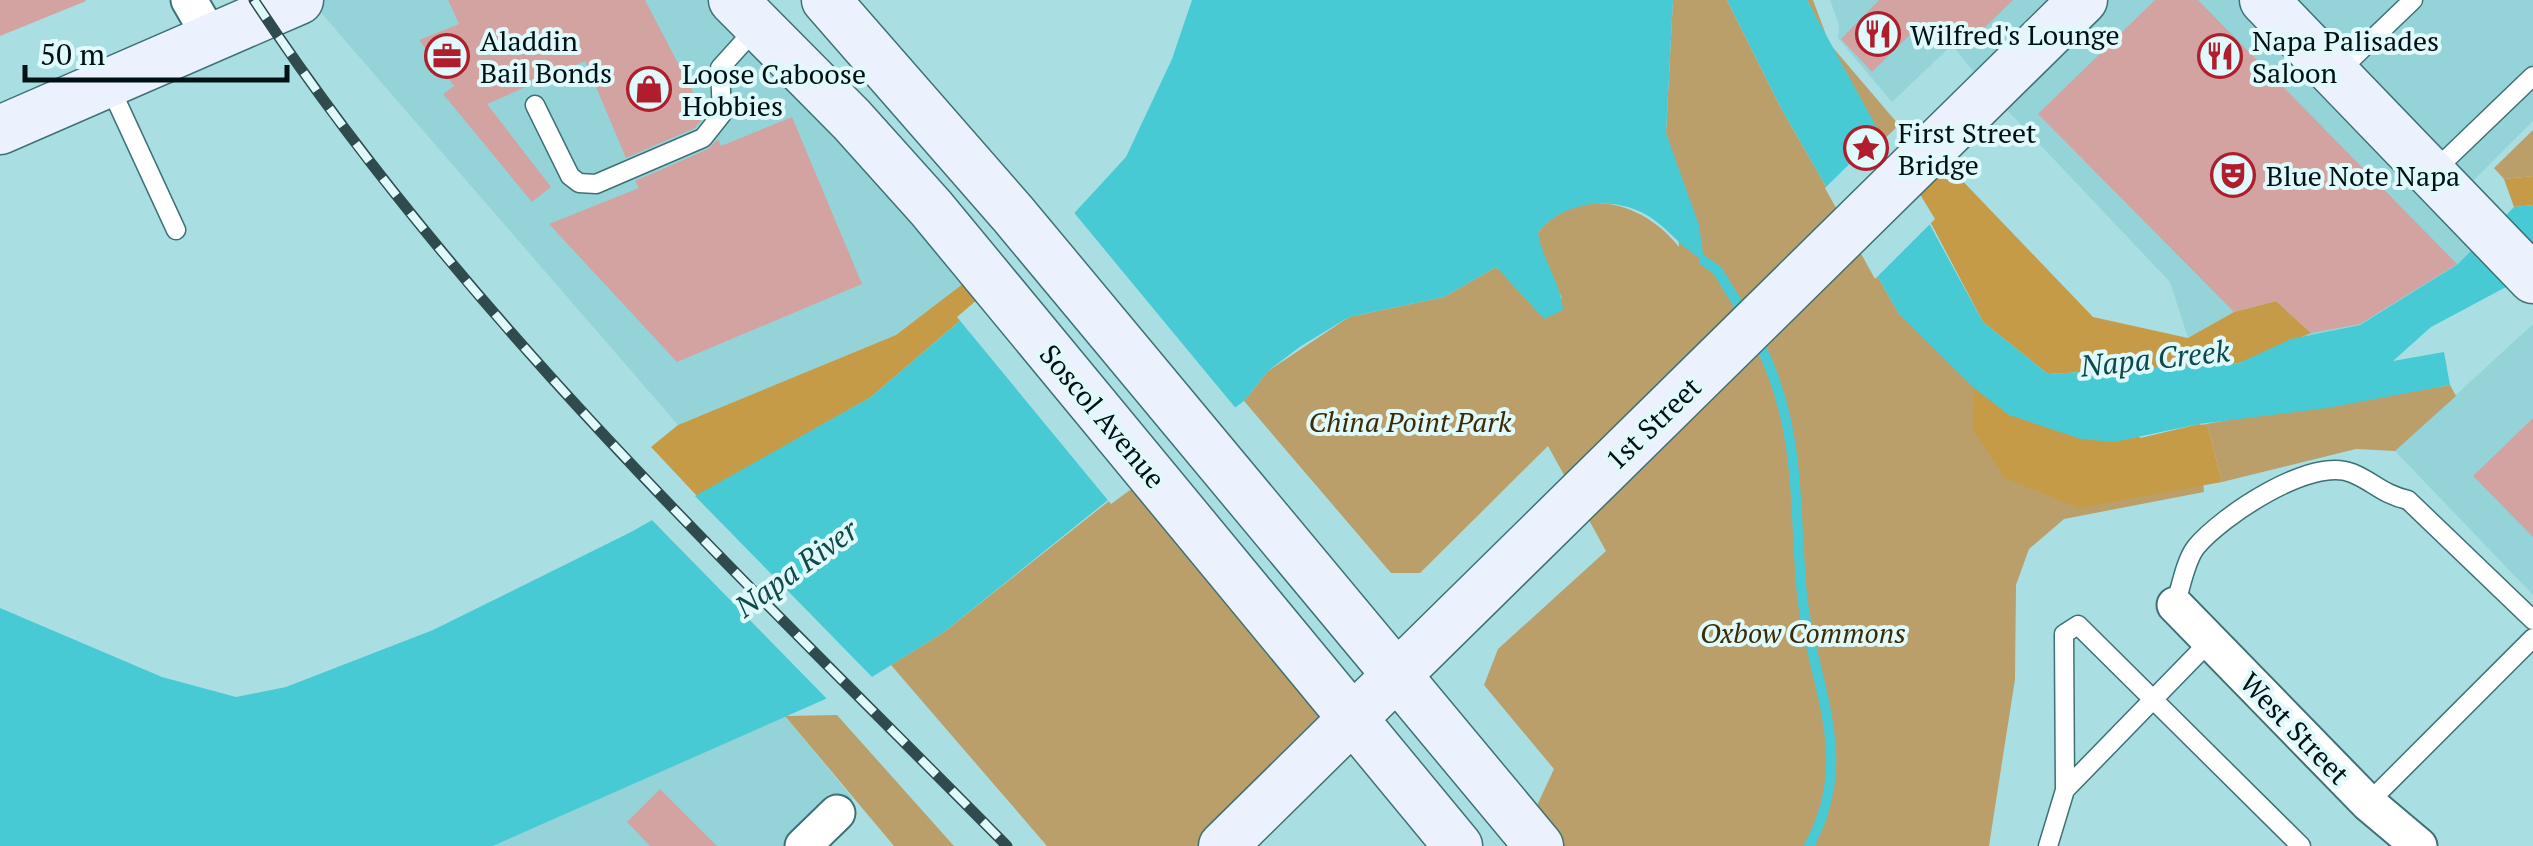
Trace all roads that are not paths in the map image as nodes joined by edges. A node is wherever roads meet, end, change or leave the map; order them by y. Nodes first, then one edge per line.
1 (299, 0) edge
2 (826, 0) edge
3 (2084, 0) edge
4 (2264, 0) edge
5 (2413, 0) edge
6 (744, 14) edge
7 (200, 19) edge
8 (2336, 74) junction
9 (2533, 76) edge
10 (108, 84) junction
11 (535, 105) dead end
12 (0, 130) edge
13 (2430, 174) junction
14 (176, 230) dead end
15 (2533, 279) edge
16 (2175, 606) joint
17 (2533, 620) edge
18 (2533, 638) edge
19 (2210, 641) junction
20 (1397, 674) junction
21 (2153, 697) junction
22 (1351, 719) junction
23 (2065, 790) junction
24 (2368, 804) junction
25 (837, 814) dead end
26 (1455, 842) edge
27 (803, 846) edge
28 (1223, 846) edge
29 (1538, 846) edge
30 (2048, 846) edge
31 (2301, 846) edge
32 (2418, 846) edge

1 - 7 main road
2 - 20 main road
3 - 20 main road, 1st Street
4 - 8 main road
5 - 8 lane
6 - 11 lane
6 - 22 main road, Soscol Avenue
7 - 10 main road
8 - 13 main road
9 - 13 lane
10 - 12 main road
10 - 14 lane
13 - 15 main road
16 - 17 lane
16 - 19 street, West Street
18 - 24 lane
19 - 21 lane
19 - 24 street, West Street
20 - 22 main road, 1st Street
20 - 29 main road
21 - 23 lane
21 - 23 lane
21 - 31 lane
22 - 26 main road, Soscol Avenue
22 - 28 main road, 1st Street
23 - 30 lane
24 - 32 street, West Street
25 - 27 street

